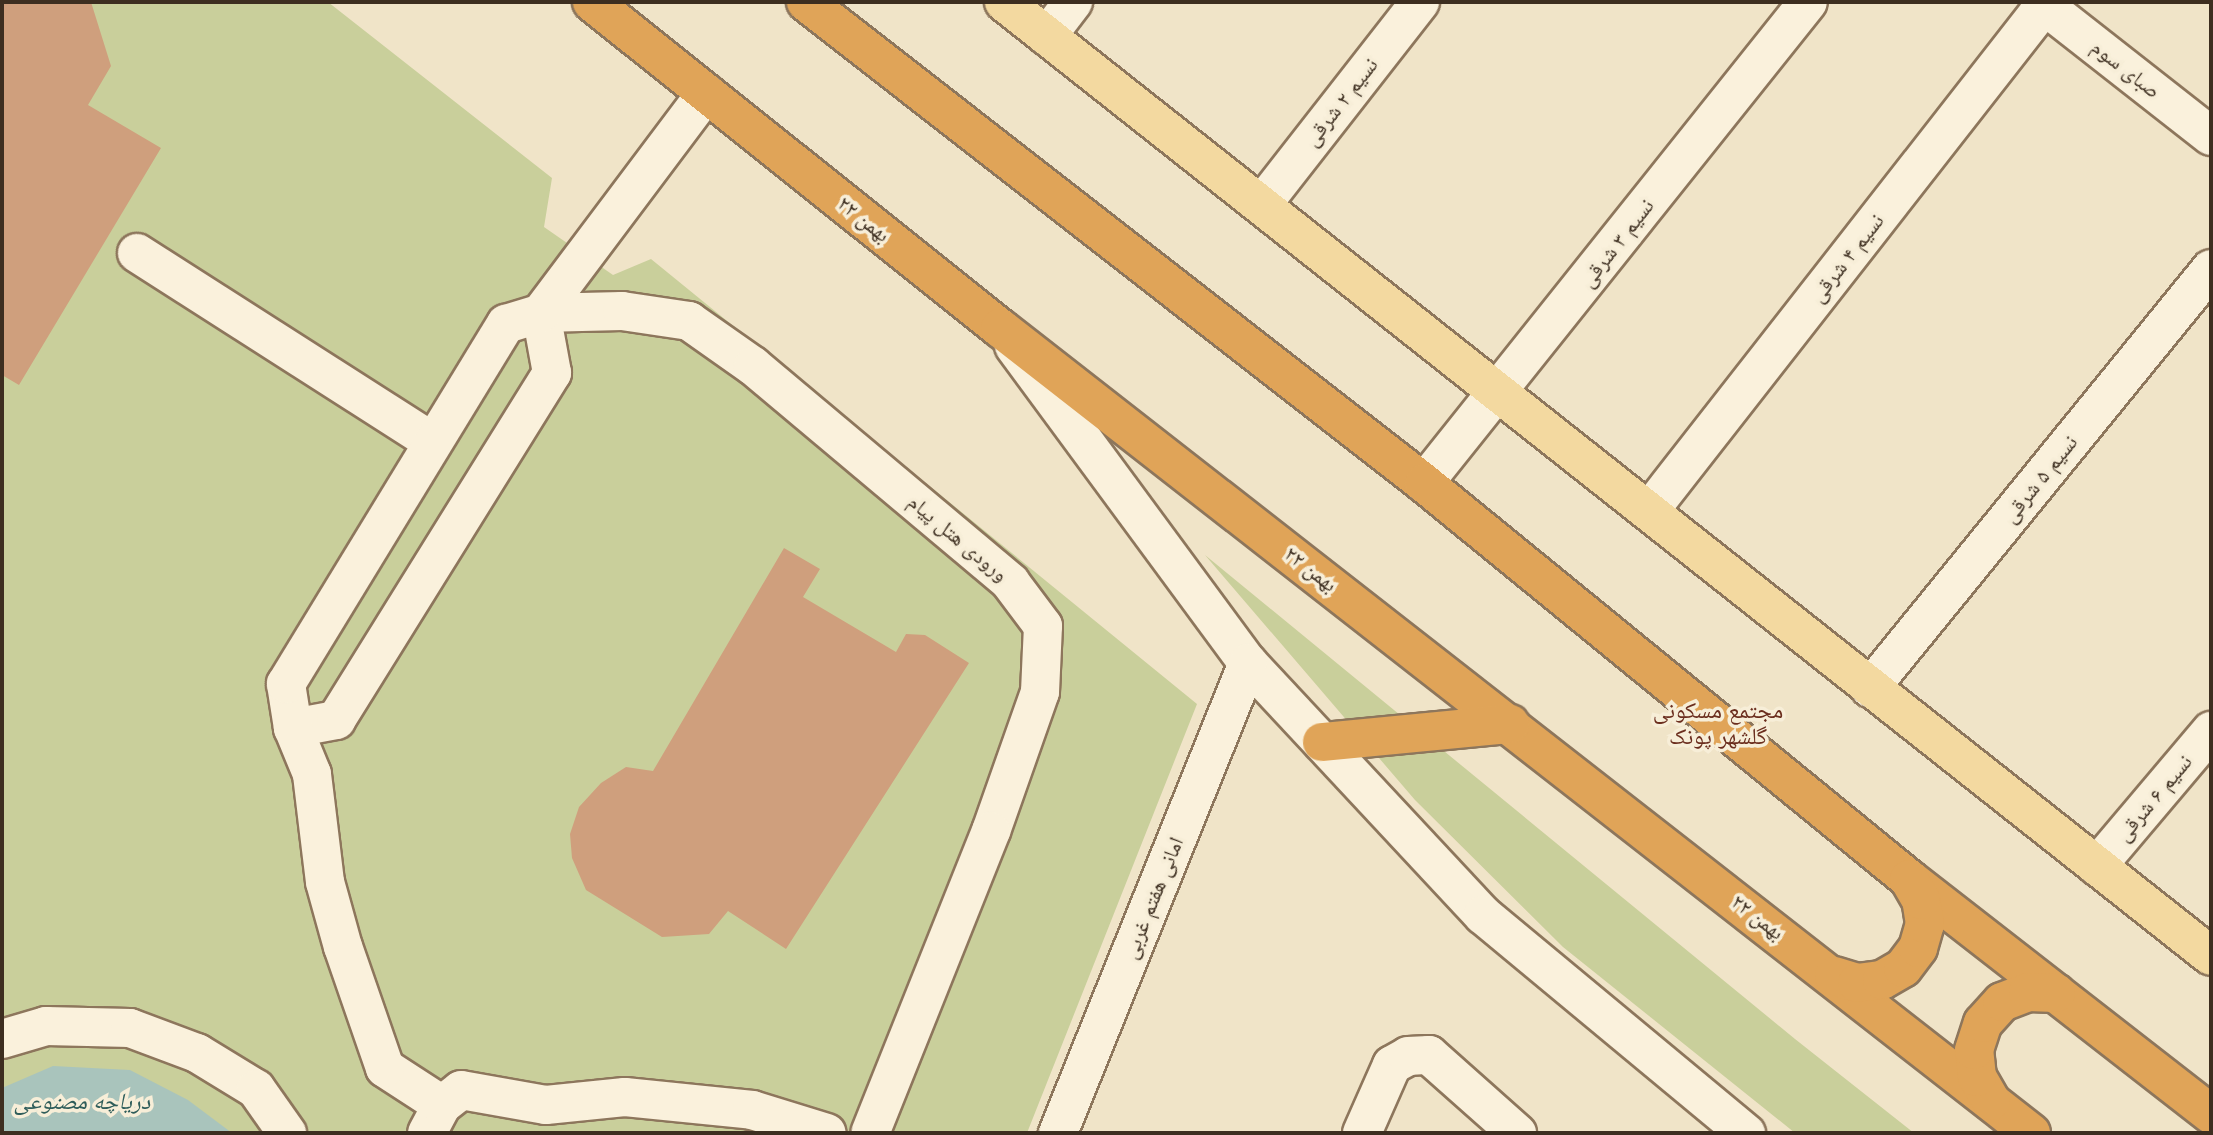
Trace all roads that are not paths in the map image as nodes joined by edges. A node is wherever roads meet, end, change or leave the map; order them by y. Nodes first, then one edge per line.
1 (592, 2) edge
2 (806, 2) edge
3 (1004, 2) edge
4 (1073, 2) edge
5 (1420, 2) edge
6 (1808, 2) edge
7 (2044, 3) edge
8 (1047, 36) junction
9 (706, 93) junction
10 (2211, 136) edge
11 (1262, 202) junction
12 (137, 253) dead end
13 (2211, 269) edge
14 (541, 313) junction
15 (1000, 328) junction
16 (1500, 392) junction
17 (433, 442) junction
18 (1424, 483) junction
19 (1650, 510) junction
20 (1248, 663) junction
21 (1870, 688) junction
22 (1510, 724) junction
23 (293, 728) junction
24 (2211, 731) edge
25 (1322, 742) junction
26 (2096, 866) junction
27 (1909, 879) junction
28 (2211, 956) edge
29 (1833, 976) junction
30 (2056, 993) junction
31 (2, 1040) edge
32 (1991, 1101) junction
33 (2211, 1114) edge
34 (435, 1119) edge
35 (287, 1133) edge
36 (827, 1133) edge
37 (870, 1133) edge
38 (1058, 1133) edge
39 (1362, 1133) edge
40 (1517, 1133) edge
41 (1746, 1133) edge
42 (2031, 1133) edge

1 - 9 highway, ۲۲ بهمن
2 - 18 highway
3 - 8 main road
4 - 8 street
5 - 11 street, نسیم ۲ شرقی
6 - 16 street, نسیم ۳ شرقی
7 - 10 street, صبای سوم
7 - 19 street, نسیم ۴ شرقی
8 - 11 main road
9 - 14 street
9 - 15 highway, ۲۲ بهمن
11 - 16 main road
12 - 17 street
13 - 21 street, نسیم ۵ شرقی
14 - 17 street, ورودی هتل پیام
14 - 23 street
14 - 37 street, ورودی هتل پیام
15 - 20 street
15 - 22 highway, ۲۲ بهمن
16 - 18 street, نسیم ۳ شرقی
16 - 19 main road
17 - 23 street, ورودی هتل پیام
18 - 27 highway
19 - 21 main road
20 - 25 street
20 - 38 street, امانی هفتم غربی
21 - 26 main road
22 - 25 highway
22 - 29 highway, ۲۲ بهمن
23 - 34 street, ورودی هتل پیام
24 - 26 street, نسیم ۶ شرقی
25 - 41 street
26 - 28 main road
27 - 29 highway
27 - 30 highway
29 - 32 highway, ۲۲ بهمن
30 - 32 highway
30 - 33 highway
31 - 35 street
32 - 42 highway, ۲۲ بهمن
34 - 36 street
39 - 40 street

